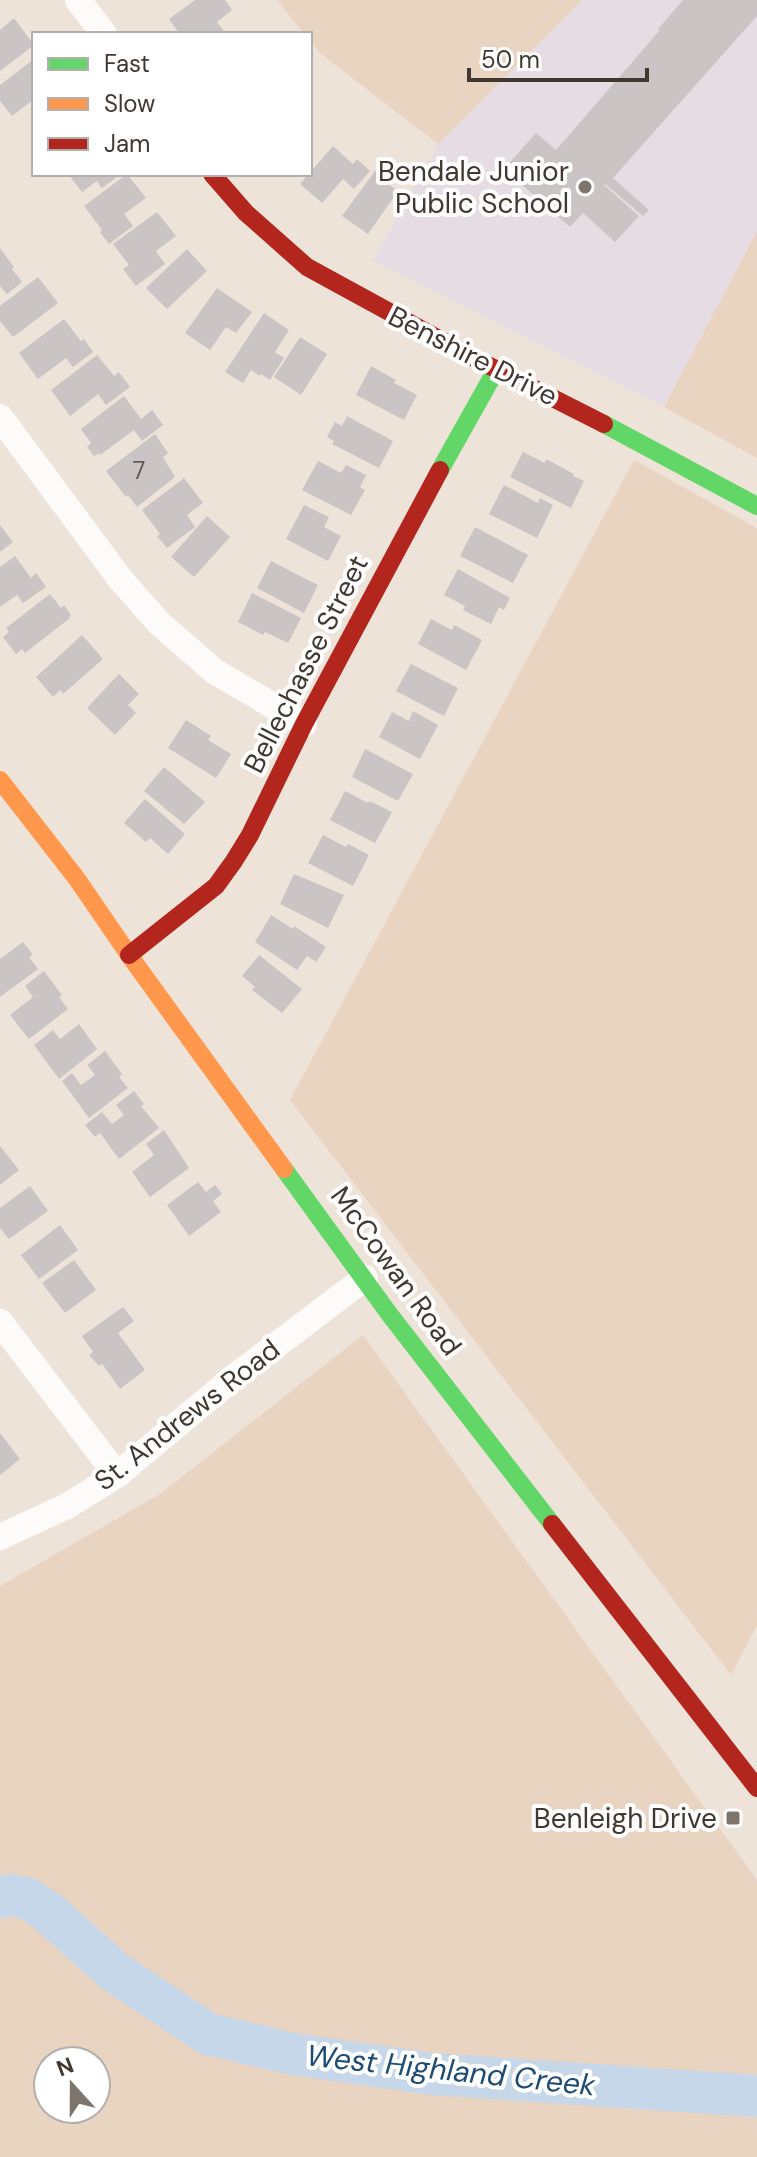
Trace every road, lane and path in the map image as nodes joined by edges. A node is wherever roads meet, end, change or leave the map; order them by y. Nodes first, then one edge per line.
1 (78, 0) edge
2 (102, 32) edge
3 (214, 176) edge
4 (496, 370) junction
5 (0, 417) edge
6 (757, 506) edge
7 (304, 724) junction
8 (0, 780) edge
9 (129, 955) junction
10 (365, 1278) junction
11 (0, 1322) edge
12 (117, 1475) junction
13 (0, 1537) edge
14 (757, 1788) edge

1 - 2 street
3 - 4 street, Benshire Drive
4 - 6 street, Benshire Drive
4 - 7 street, Bellechasse Street
5 - 7 street
7 - 9 street, Bellechasse Street
8 - 9 street, McCowan Road
9 - 10 street, McCowan Road
10 - 12 street, St. Andrews Road
10 - 14 street, McCowan Road
11 - 12 street
12 - 13 street, St. Andrews Road

